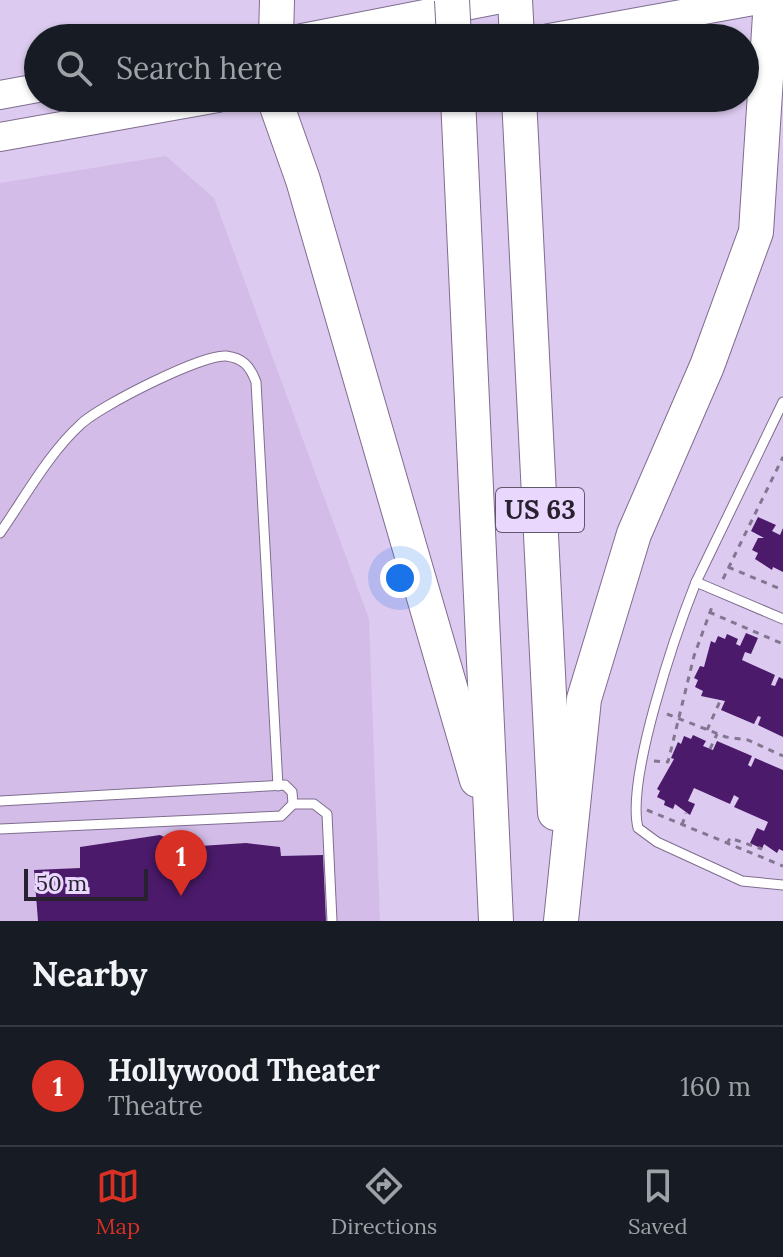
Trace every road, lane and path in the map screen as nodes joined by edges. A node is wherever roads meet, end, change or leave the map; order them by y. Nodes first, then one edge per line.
1 (277, 0) edge
2 (452, 0) edge
3 (496, 0) edge
4 (515, 0) edge
5 (759, 0) edge
6 (771, 0) edge
7 (276, 24) edge
8 (373, 24) edge
9 (453, 24) edge
10 (516, 24) edge
11 (626, 24) edge
12 (24, 91) edge
13 (0, 95) edge
14 (140, 112) edge
15 (279, 112) edge
16 (459, 112) edge
17 (520, 112) edge
18 (0, 137) edge
19 (783, 402) edge
20 (783, 457) edge
21 (0, 533) edge
22 (728, 567) junction
23 (722, 580) dead end
24 (696, 582) junction
25 (783, 590) edge
26 (714, 601) dead end
27 (709, 612) junction
28 (783, 619) edge
29 (783, 644) edge
30 (721, 699) dead end
31 (654, 711) junction
32 (678, 717) junction
33 (707, 730) junction
34 (717, 734) junction
35 (710, 749) dead end
36 (783, 756) edge
37 (652, 774) dead end
38 (278, 786) junction
39 (647, 799) dead end
40 (0, 801) edge
41 (293, 804) junction
42 (686, 813) dead end
43 (682, 825) junction
44 (0, 829) edge
45 (492, 833) junction
46 (727, 844) junction
47 (762, 849) dead end
48 (783, 866) edge
49 (783, 885) edge
50 (332, 921) edge
51 (496, 921) edge
52 (561, 921) edge

1 - 7 highway
2 - 9 highway, bridge
3 - 8 main road
4 - 10 highway
5 - 11 main road
6 - 52 highway
12 - 13 main road
14 - 18 main road
15 - 45 highway
16 - 45 highway, US 63
17 - 52 highway, US 63
19 - 24 lane
20 - 22 path
21 - 38 lane
22 - 23 path
22 - 25 path
24 - 28 lane
24 - 31 lane
26 - 27 path
27 - 29 path
27 - 32 path
30 - 33 path
31 - 32 path
31 - 49 lane
32 - 33 path
32 - 37 path
33 - 34 path
34 - 35 path
34 - 36 path
38 - 40 lane
38 - 41 lane
39 - 43 path
41 - 44 lane
41 - 50 lane
42 - 43 path
43 - 46 path
45 - 51 highway, US 63
46 - 47 path
46 - 48 path

